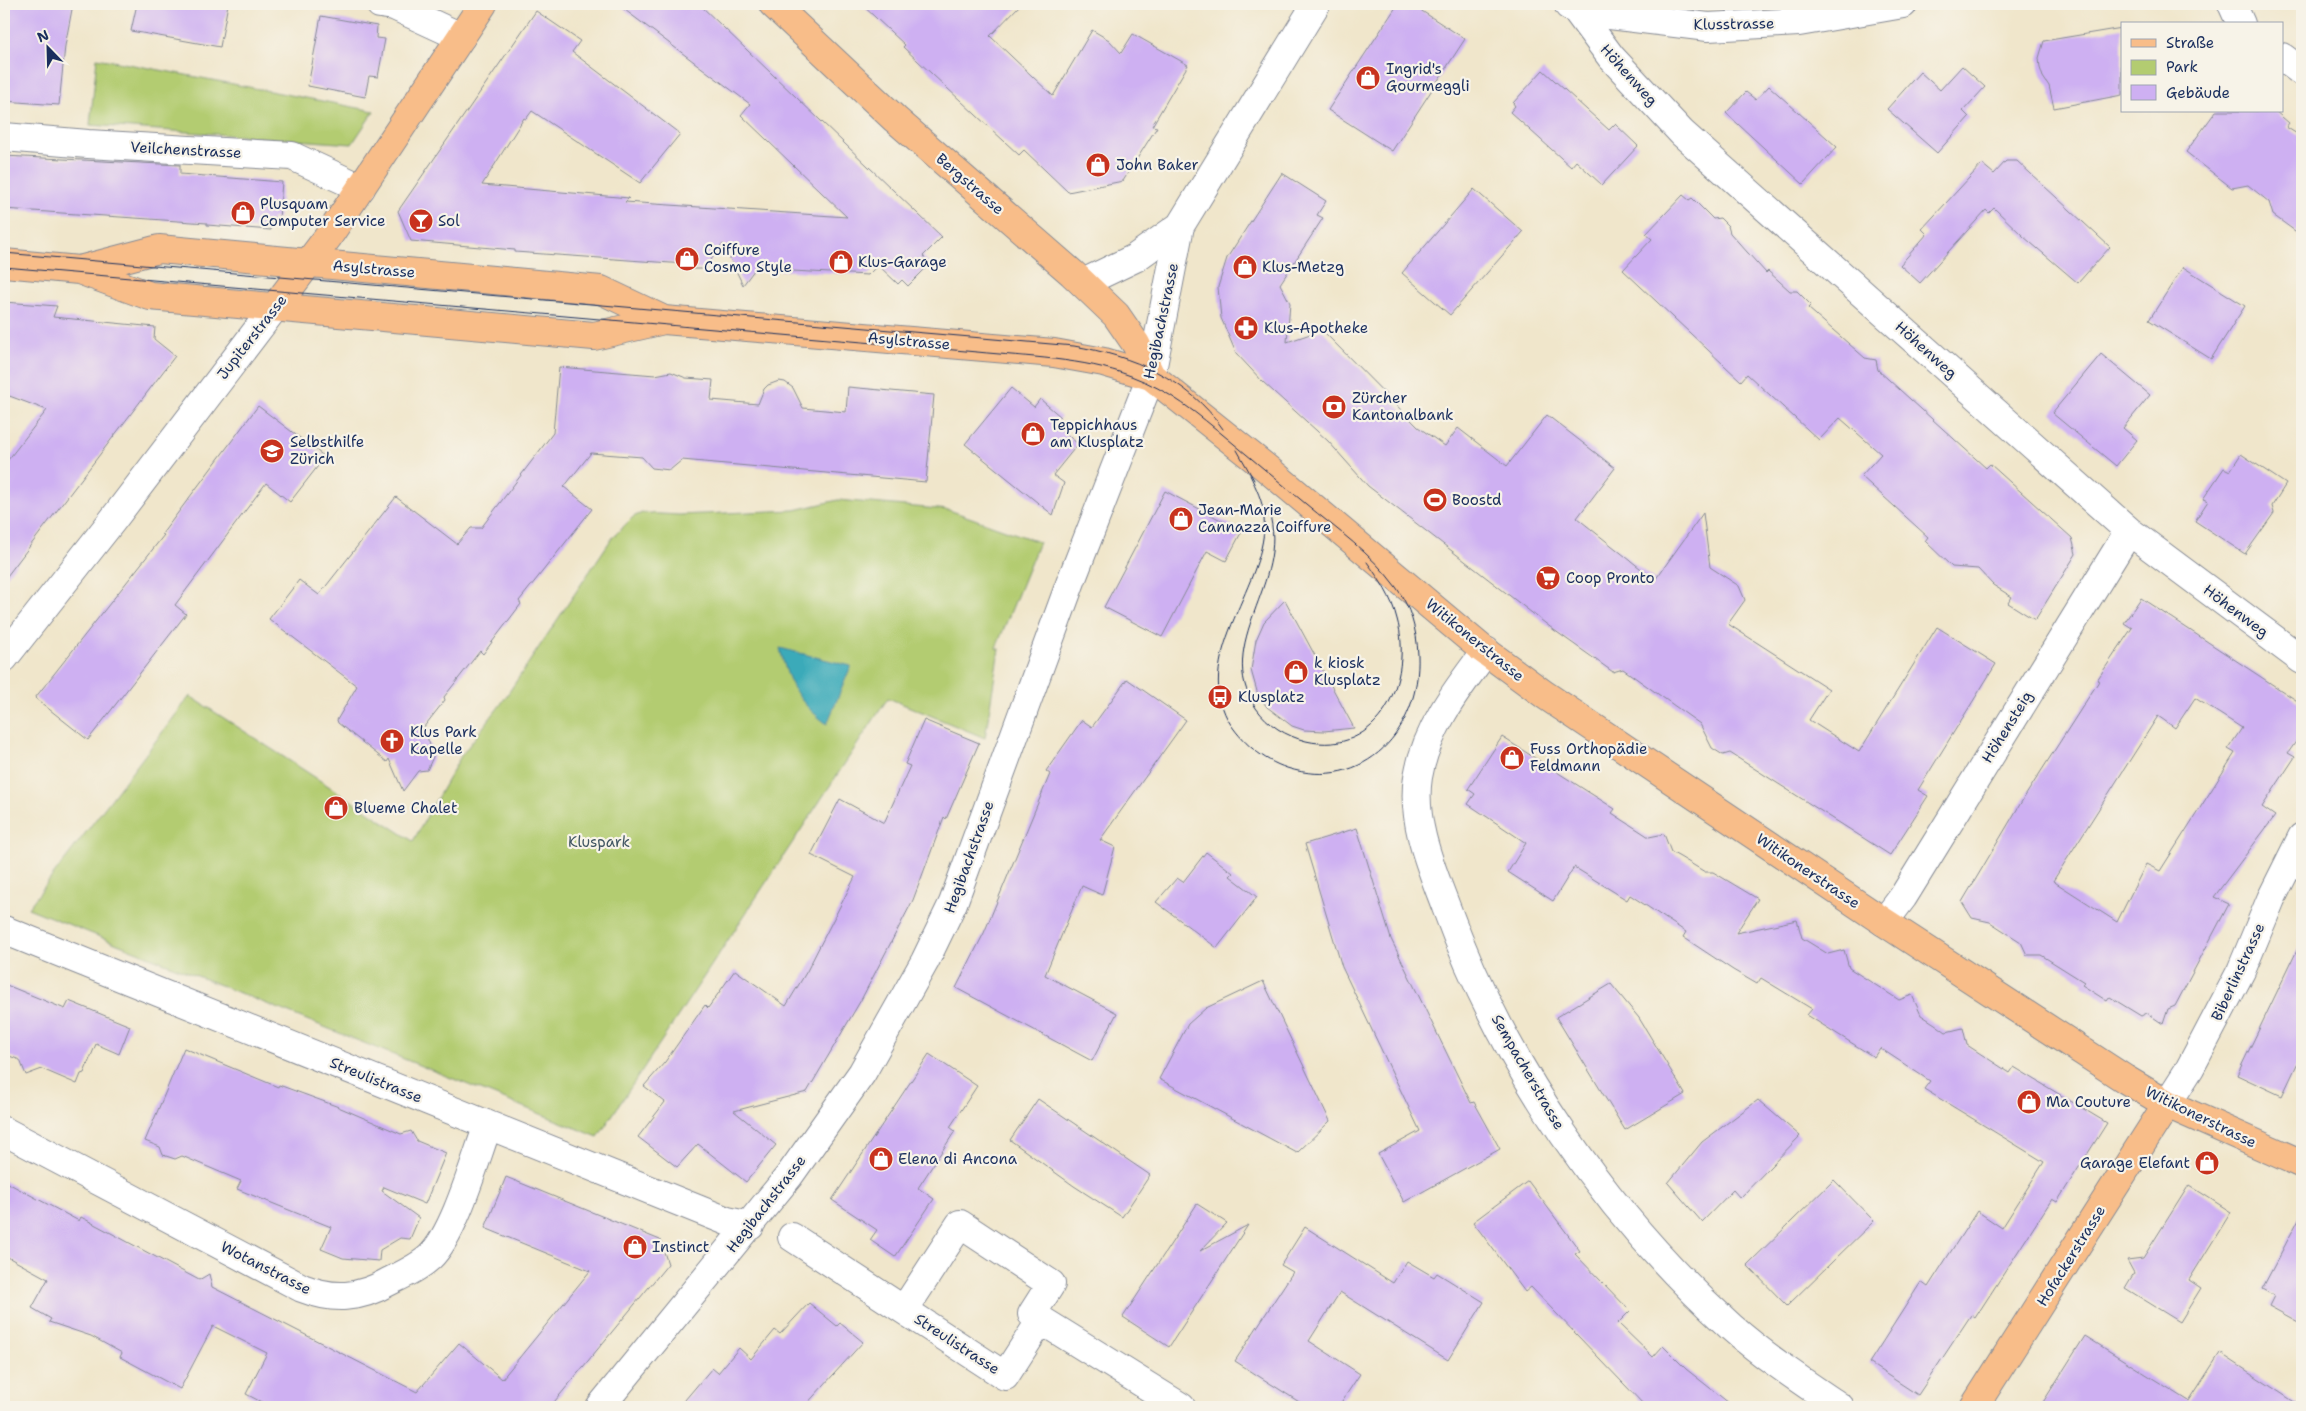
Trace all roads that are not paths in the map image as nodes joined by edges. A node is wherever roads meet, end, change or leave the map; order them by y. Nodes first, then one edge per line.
1 (380, 4) edge
2 (483, 4) edge
3 (774, 4) edge
4 (1316, 4) edge
5 (1903, 4) edge
6 (2232, 4) edge
7 (1571, 7) edge
8 (2240, 22) edge
9 (460, 37) junction
10 (2284, 58) edge
11 (2302, 72) edge
12 (4, 137) edge
13 (361, 188) junction
14 (1180, 226) junction
15 (4, 263) edge
16 (310, 263) junction
17 (79, 270) junction
18 (1083, 283) junction
19 (275, 307) junction
20 (664, 320) junction
21 (1151, 376) junction
22 (2129, 531) junction
23 (1486, 651) junction
24 (4, 658) edge
25 (2302, 660) edge
26 (2302, 837) edge
27 (1884, 922) junction
28 (4, 930) edge
29 (2167, 1104) junction
30 (488, 1125) junction
31 (4, 1131) edge
32 (2302, 1164) edge
33 (750, 1226) junction
34 (792, 1237) dead end
35 (904, 1310) junction
36 (1041, 1320) junction
37 (600, 1407) edge
38 (1181, 1407) edge
39 (1840, 1407) edge
40 (1974, 1407) edge

1 - 9 street
2 - 9 main road, Jupiterstrasse
3 - 18 main road, Bergstrasse
4 - 14 street, Hegibachstrasse
5 - 7 street, Klusstrasse
6 - 8 street
7 - 22 street, Höhenweg
9 - 13 main road, Jupiterstrasse
10 - 11 street
12 - 13 street, Veilchenstrasse
13 - 16 main road, Jupiterstrasse
14 - 18 street, Hegibachstrasse
14 - 21 street, Hegibachstrasse
15 - 17 main road, Asylstrasse
16 - 17 main road, Asylstrasse
16 - 19 main road, Jupiterstrasse
16 - 20 main road, Asylstrasse
17 - 19 main road, Asylstrasse
18 - 21 main road, Bergstrasse
19 - 20 main road, Asylstrasse
19 - 24 street, Jupiterstrasse
20 - 21 main road, Asylstrasse
21 - 23 main road, Witikonerstrasse
21 - 33 street, Hegibachstrasse
22 - 25 street, Höhenweg
22 - 27 street, Höhensteig
23 - 27 main road, Witikonerstrasse
23 - 39 street, Sempacherstrasse
26 - 29 street, Biberlinstrasse
27 - 29 main road, Witikonerstrasse
28 - 30 street, Streulistrasse
29 - 32 main road, Witikonerstrasse
29 - 40 main road, Hofackerstrasse
30 - 31 street, Wotanstrasse
30 - 33 street, Streulistrasse
33 - 37 street, Hegibachstrasse
34 - 35 street, Streulistrasse
35 - 36 street, Streulistrasse
35 - 36 street, Streulistrasse
36 - 38 street

